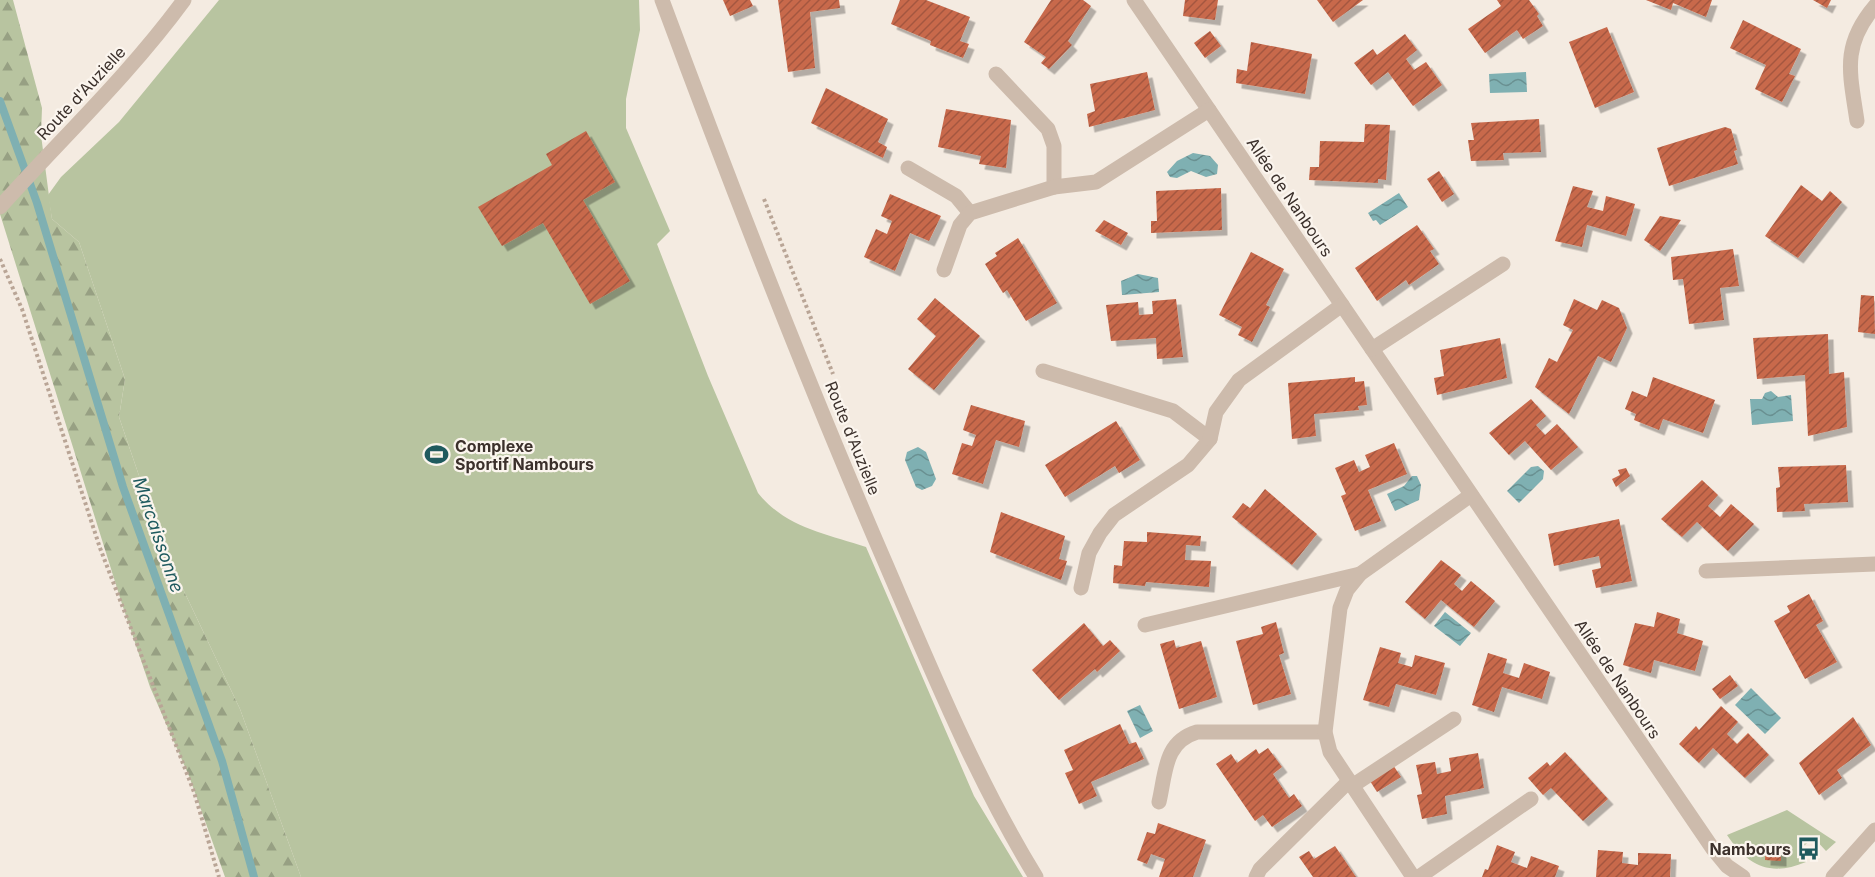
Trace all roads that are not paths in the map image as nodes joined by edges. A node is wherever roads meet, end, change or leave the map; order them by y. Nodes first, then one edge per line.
1 (184, 0) edge
2 (662, 0) edge
3 (1134, 0) edge
4 (1875, 6) edge
5 (996, 74) dead end
6 (1209, 110) junction
7 (1857, 121) dead end
8 (908, 168) dead end
9 (1054, 186) junction
10 (1, 206) edge
11 (970, 213) junction
12 (1503, 264) dead end
13 (944, 270) dead end
14 (1342, 305) junction
15 (1372, 349) junction
16 (1043, 371) dead end
17 (1210, 439) junction
18 (1471, 495) junction
19 (1875, 564) edge
20 (1706, 571) dead end
21 (1360, 574) junction
22 (1081, 588) dead end
23 (1145, 625) dead end
24 (1454, 719) dead end
25 (1325, 732) junction
26 (1351, 784) junction
27 (1531, 799) dead end
28 (1159, 802) dead end
29 (1875, 830) edge
30 (1844, 874) edge
31 (1036, 877) edge
32 (1256, 877) edge
33 (1413, 877) edge
34 (1419, 877) edge
35 (1743, 877) edge

1 - 10 street, Route d'Auzielle
2 - 31 street, Route d'Auzielle
3 - 6 street, Allée de Nanbours
4 - 7 street
5 - 9 street
6 - 9 street
6 - 14 street, Allée de Nanbours
8 - 11 street
9 - 11 street
11 - 13 street
12 - 15 street
14 - 15 street, Allée de Nanbours
14 - 17 street
15 - 18 street, Allée de Nanbours
16 - 17 street
17 - 22 street
18 - 21 street
18 - 35 street, Allée de Nanbours
19 - 20 street
21 - 23 street
21 - 25 street
24 - 26 street
25 - 26 street
25 - 28 street
26 - 32 street
26 - 33 street
27 - 34 street
29 - 30 street

